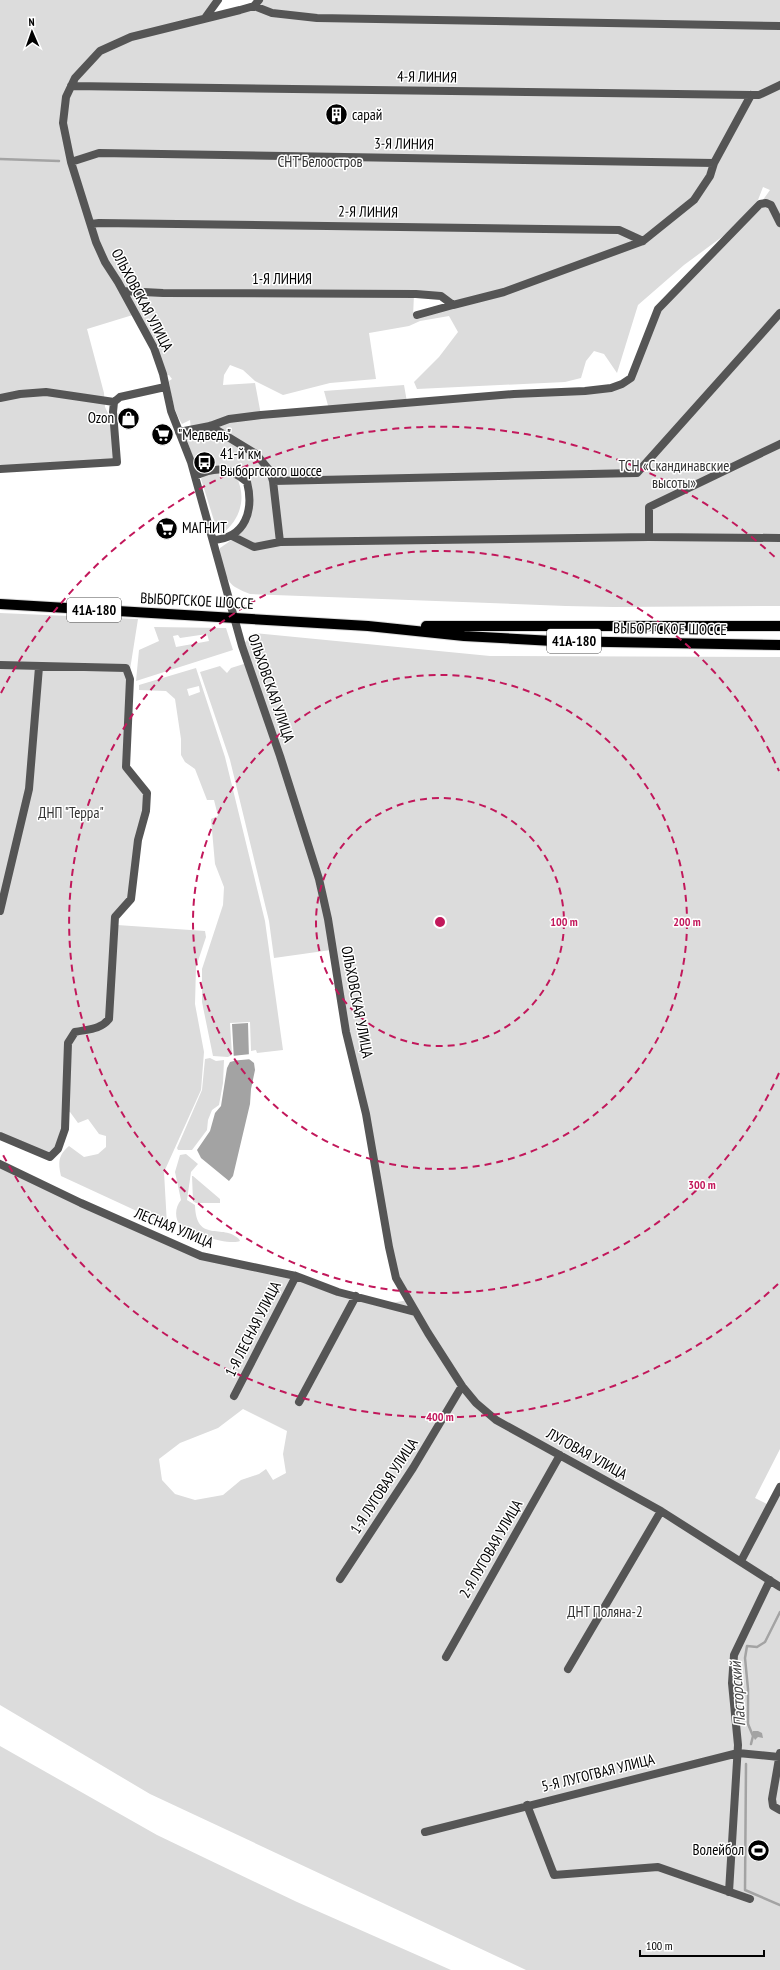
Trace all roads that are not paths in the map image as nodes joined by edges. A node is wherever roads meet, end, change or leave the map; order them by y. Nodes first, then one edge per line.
1 (218, 0) edge
2 (257, 3) edge
3 (205, 18) junction
4 (780, 26) edge
5 (780, 85) edge
6 (71, 86) junction
7 (751, 95) junction
8 (71, 162) junction
9 (714, 163) junction
10 (780, 223) edge
11 (91, 224) junction
12 (643, 242) junction
13 (123, 291) junction
14 (453, 306) junction
15 (780, 312) edge
16 (417, 315) dead end
17 (165, 387) junction
18 (0, 398) edge
19 (114, 402) junction
20 (210, 426) junction
21 (179, 432) junction
22 (780, 444) edge
23 (0, 469) edge
24 (195, 476) junction
25 (273, 481) junction
26 (232, 536) junction
27 (648, 538) junction
28 (780, 538) edge
29 (213, 540) junction
30 (280, 542) junction
31 (0, 604) edge
32 (233, 618) junction
33 (368, 626) junction
34 (780, 626) edge
35 (780, 645) edge
36 (0, 665) edge
37 (39, 667) junction
38 (0, 911) edge
39 (0, 1136) edge
40 (0, 1164) edge
41 (296, 1276) junction
42 (356, 1296) junction
43 (415, 1312) junction
44 (462, 1386) junction
45 (234, 1396) dead end
46 (299, 1402) dead end
47 (560, 1455) junction
48 (780, 1487) edge
49 (661, 1511) junction
50 (741, 1561) junction
51 (340, 1579) dead end
52 (770, 1580) junction
53 (780, 1586) edge
54 (446, 1657) dead end
55 (568, 1669) dead end
56 (738, 1753) junction
57 (780, 1755) edge
58 (527, 1805) junction
59 (780, 1810) edge
60 (425, 1832) dead end
61 (729, 1892) junction
62 (750, 1899) dead end

1 - 3 street
2 - 3 street, ОЛЬХОВСКАЯ УЛИЦА
2 - 4 street
3 - 6 street, ОЛЬХОВСКАЯ УЛИЦА
5 - 7 street, 4-Я ЛИНИЯ
6 - 7 street, 4-Я ЛИНИЯ
6 - 8 street, ОЛЬХОВСКАЯ УЛИЦА
7 - 9 street
8 - 9 street, 3-Я ЛИНИЯ
8 - 11 street, ОЛЬХОВСКАЯ УЛИЦА
9 - 12 street
10 - 20 street
11 - 12 street, 2-Я ЛИНИЯ
11 - 13 street, ОЛЬХОВСКАЯ УЛИЦА
12 - 14 street
13 - 14 street, 1-Я ЛИНИЯ
13 - 17 street, ОЛЬХОВСКАЯ УЛИЦА
14 - 16 street
15 - 25 street
17 - 19 street
17 - 21 street, ОЛЬХОВСКАЯ УЛИЦА
18 - 19 street
19 - 23 street
20 - 21 street
20 - 25 street
21 - 24 street, ОЛЬХОВСКАЯ УЛИЦА
22 - 27 street
24 - 26 street
24 - 29 street, ОЛЬХОВСКАЯ УЛИЦА
25 - 30 street
26 - 29 street
26 - 30 street
27 - 28 street
27 - 30 street
29 - 32 street, ОЛЬХОВСКАЯ УЛИЦА
31 - 32 main road, ВЫБОРГСКОЕ ШОССЕ / 41А-180
32 - 33 main road, ВЫБОРГСКОЕ ШОССЕ / 41А-180
32 - 43 street, ОЛЬХОВСКАЯ УЛИЦА
33 - 34 main road, ВЫБОРГСКОЕ ШОССЕ / 41А-180
33 - 35 main road, ВЫБОРГСКОЕ ШОССЕ / 41А-180
36 - 37 street
37 - 38 street
37 - 39 street
40 - 41 street, ЛЕСНАЯ УЛИЦА
41 - 42 street, ЛЕСНАЯ УЛИЦА
41 - 45 street, 1-Я ЛЕСНАЯ УЛИЦА
42 - 43 street, ЛЕСНАЯ УЛИЦА
42 - 46 street
43 - 44 street, ЛУГОВАЯ УЛИЦА
44 - 47 street, ЛУГОВАЯ УЛИЦА
44 - 51 street, 1-Я ЛУГОВАЯ УЛИЦА
47 - 49 street, ЛУГОВАЯ УЛИЦА
47 - 54 street, 2-Я ЛУГОВАЯ УЛИЦА
48 - 50 street
49 - 50 street, ЛУГОВАЯ УЛИЦА
49 - 55 street
50 - 52 street, ЛУГОВАЯ УЛИЦА
52 - 53 street, ЛУГОВАЯ УЛИЦА
52 - 56 street
56 - 57 street, 5-Я ЛУГОГВАЯ УЛИЦА
56 - 58 street, 5-Я ЛУГОГВАЯ УЛИЦА
56 - 61 street
57 - 59 street
58 - 60 street, 5-Я ЛУГОГВАЯ УЛИЦА
58 - 61 street
61 - 62 street

